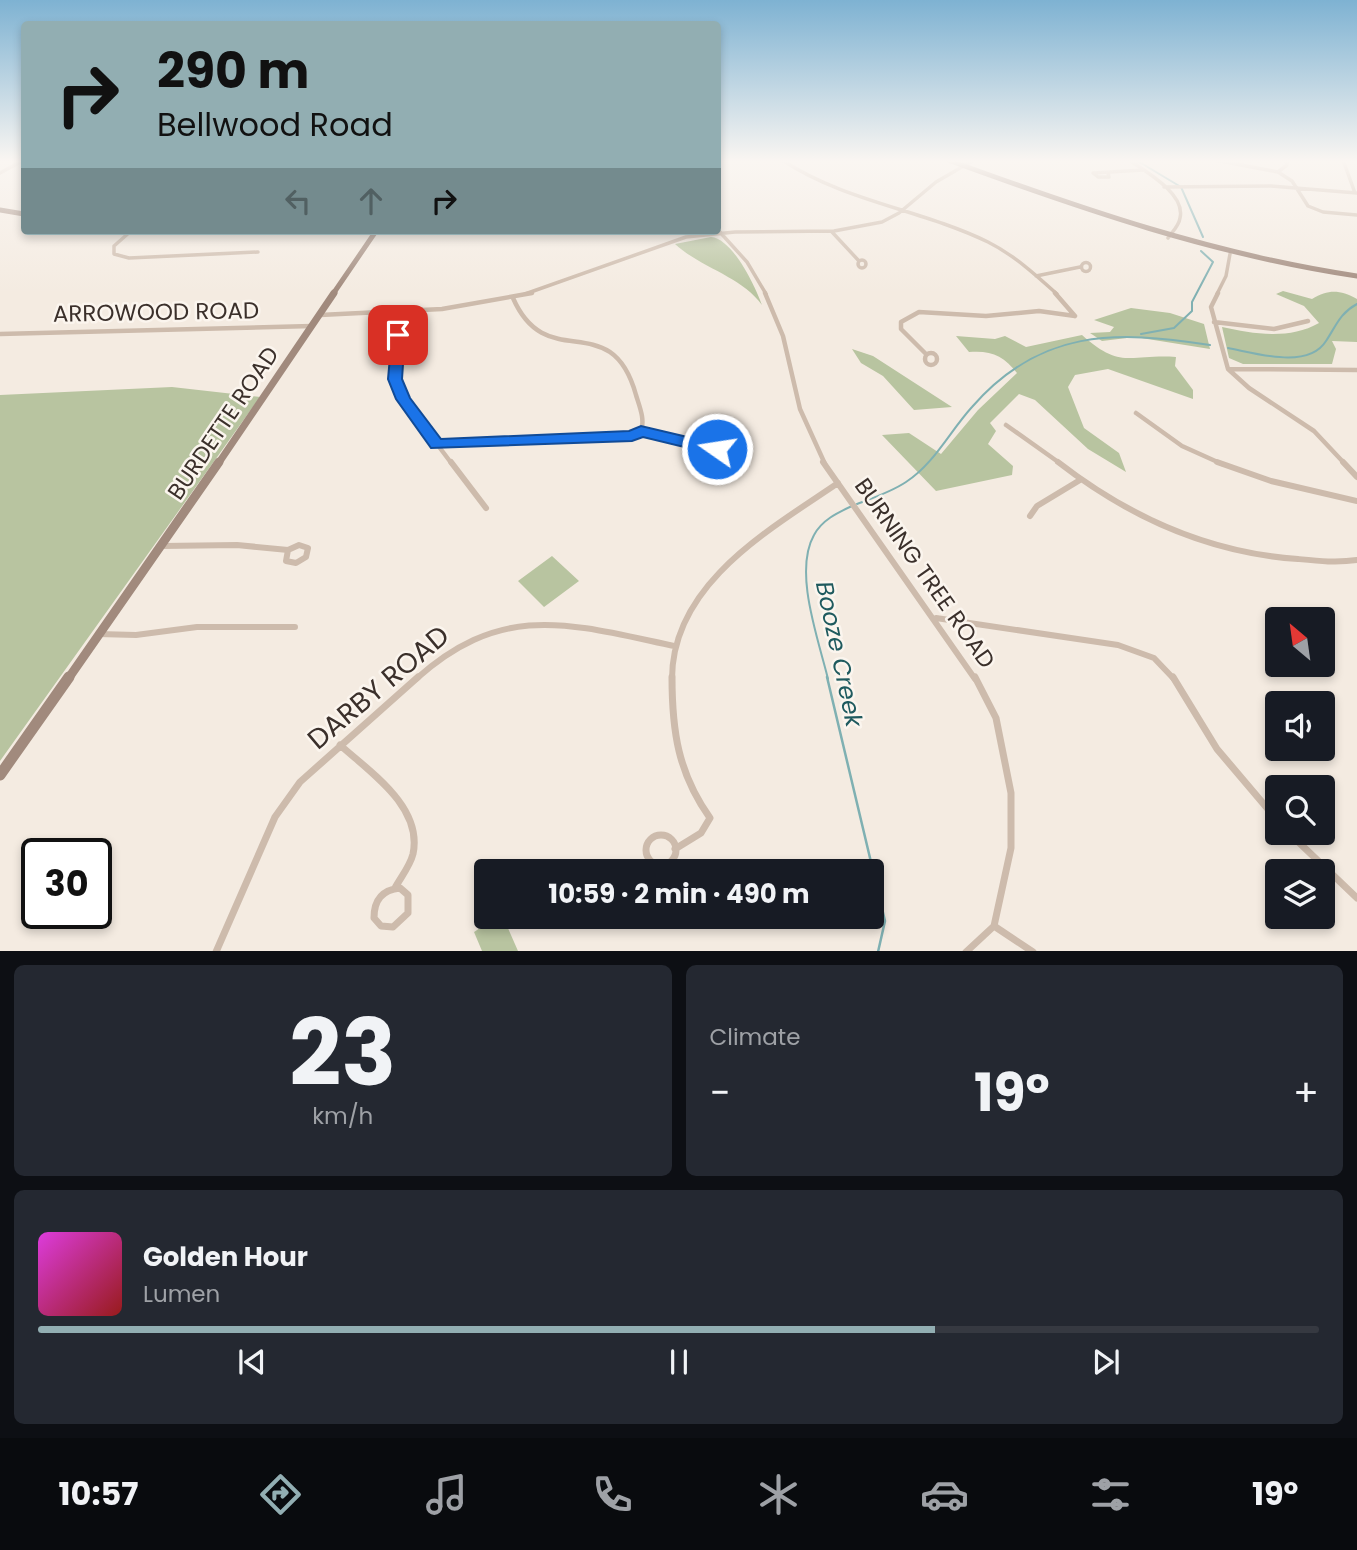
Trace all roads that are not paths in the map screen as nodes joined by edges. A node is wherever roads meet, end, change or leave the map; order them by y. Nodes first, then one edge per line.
1 (876, 204) edge
2 (910, 204) edge
3 (1073, 204) edge
4 (1175, 204) edge
5 (1307, 204) edge
6 (0, 210) edge
7 (901, 212) junction
8 (21, 214) edge
9 (1357, 215) edge
10 (721, 231) edge
11 (832, 232) junction
12 (721, 233) edge
13 (126, 235) edge
14 (373, 235) edge
15 (700, 235) edge
16 (1168, 238) junction
17 (258, 252) dead end
18 (1230, 254) junction
19 (859, 261) dead end
20 (1080, 267) dead end
21 (1036, 276) junction
22 (1357, 276) edge
23 (513, 298) junction
24 (320, 315) junction
25 (403, 315) junction
26 (1308, 321) dead end
27 (1214, 322) junction
28 (312, 326) junction
29 (0, 334) edge
30 (926, 354) dead end
31 (1228, 369) junction
32 (1357, 370) edge
33 (1136, 414) dead end
34 (1006, 425) dead end
35 (641, 432) junction
36 (437, 444) junction
37 (717, 449) dead end
38 (1357, 477) edge
39 (1080, 480) junction
40 (838, 483) junction
41 (1357, 502) edge
42 (486, 508) dead end
43 (1030, 516) dead end
44 (162, 546) junction
45 (288, 550) dead end
46 (1357, 560) edge
47 (936, 618) junction
48 (295, 627) dead end
49 (98, 634) junction
50 (674, 646) junction
51 (341, 744) junction
52 (0, 775) edge
53 (1265, 806) edge
54 (1302, 845) edge
55 (675, 849) dead end
56 (395, 888) junction
57 (1357, 898) edge
58 (994, 926) junction
59 (216, 951) edge
60 (965, 951) edge
61 (1033, 951) edge

1 - 7 street
2 - 7 street
3 - 16 street
4 - 16 street
5 - 9 street
6 - 8 street
7 - 11 street
7 - 21 street
10 - 11 street
11 - 19 street
12 - 40 street, BURNING TREE ROAD
13 - 17 street
14 - 24 street, BURDETTE ROAD
15 - 23 street
16 - 18 street
18 - 22 street
18 - 27 street
20 - 21 street
21 - 30 street
23 - 25 street
23 - 35 street
24 - 25 street
24 - 28 street, BURDETTE ROAD
25 - 36 street
26 - 27 street
27 - 31 street
28 - 29 street, ARROWOOD ROAD
28 - 44 street, BURDETTE ROAD
31 - 32 street
31 - 38 street
33 - 41 street
34 - 39 street
35 - 36 street
35 - 37 street
36 - 42 street
39 - 43 street
39 - 46 street
40 - 47 street, BURNING TREE ROAD
40 - 50 street
44 - 45 street
44 - 49 street, BURDETTE ROAD
47 - 53 street
47 - 58 street, BURNING TREE ROAD
48 - 49 street
49 - 52 street, BURDETTE ROAD
50 - 51 street, DARBY ROAD
50 - 55 street
51 - 56 street
51 - 59 street, DARBY ROAD
54 - 57 street
56 - 56 street
58 - 60 street
58 - 61 street

